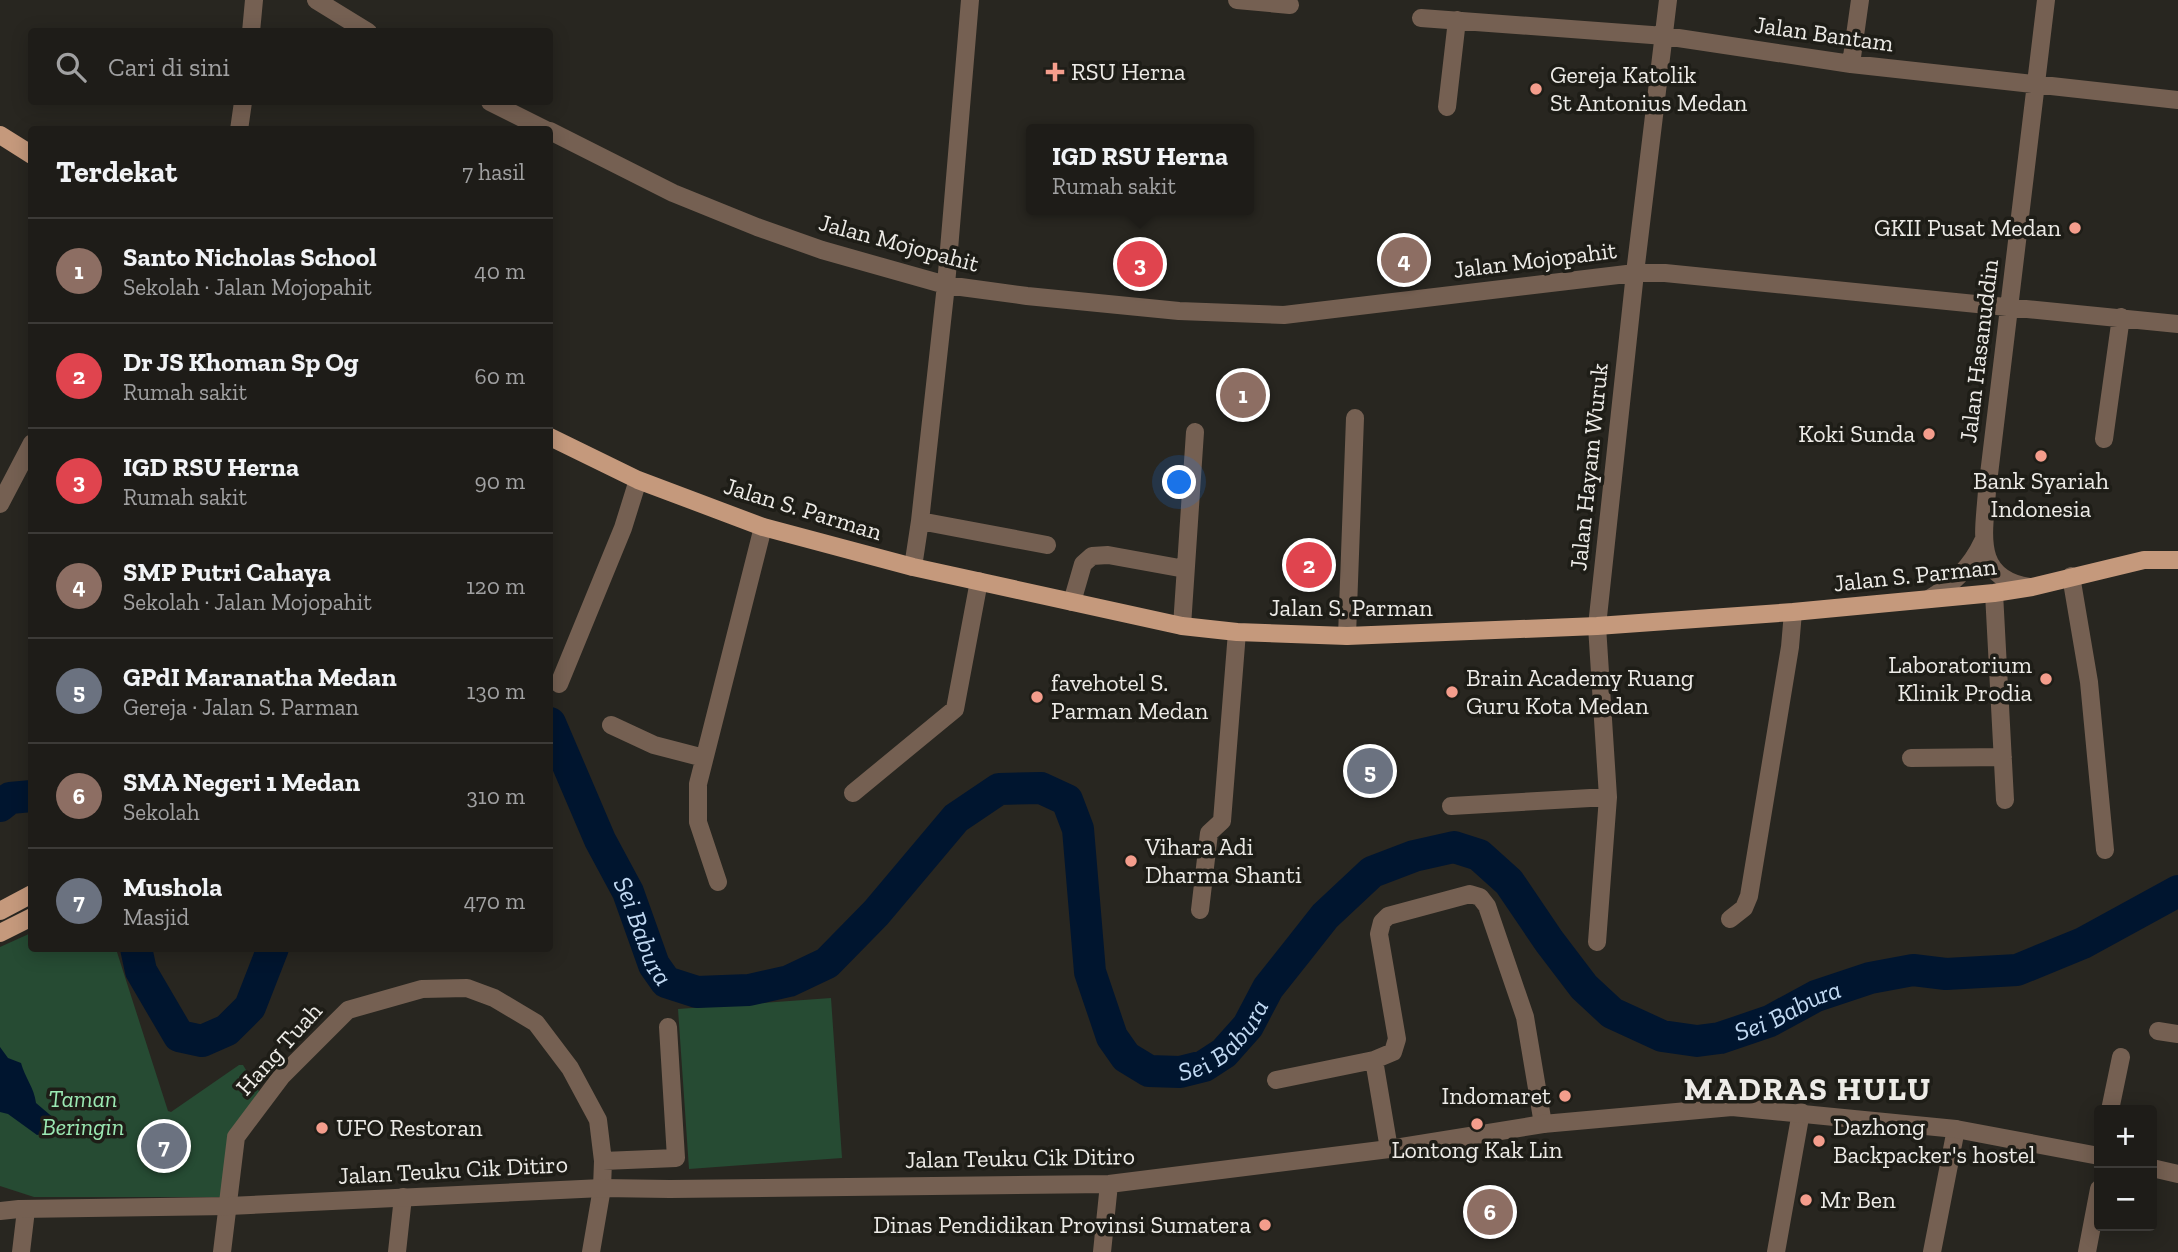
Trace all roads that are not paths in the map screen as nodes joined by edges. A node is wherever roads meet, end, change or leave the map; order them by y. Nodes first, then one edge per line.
1 (254, 0) edge
2 (316, 0) edge
3 (970, 0) edge
4 (1237, 0) edge
5 (1668, 0) edge
6 (1860, 0) edge
7 (2046, 0) edge
8 (1290, 5) dead end
9 (1421, 18) dead end
10 (1457, 20) junction
11 (251, 28) edge
12 (362, 28) edge
13 (1665, 36) junction
14 (1851, 64) junction
15 (2036, 85) junction
16 (2178, 100) edge
17 (243, 105) edge
18 (496, 105) edge
19 (1447, 107) dead end
20 (240, 126) edge
21 (540, 126) edge
22 (553, 133) edge
23 (0, 135) edge
24 (28, 152) edge
25 (1635, 273) junction
26 (946, 285) junction
27 (2009, 307) junction
28 (2121, 317) junction
29 (2178, 324) edge
30 (1355, 418) dead end
31 (1195, 432) dead end
32 (553, 438) edge
33 (2104, 439) dead end
34 (28, 451) edge
35 (638, 480) junction
36 (0, 504) edge
37 (920, 521) junction
38 (763, 527) junction
39 (1983, 541) junction
40 (1047, 545) dead end
41 (2178, 560) edge
42 (913, 567) junction
43 (1185, 569) junction
44 (2071, 576) junction
45 (979, 581) junction
46 (2032, 587) junction
47 (1994, 593) junction
48 (1928, 599) junction
49 (1072, 602) junction
50 (1793, 612) junction
51 (1182, 626) junction
52 (1597, 626) junction
53 (1237, 632) junction
54 (1348, 636) junction
55 (559, 684) dead end
56 (611, 725) dead end
57 (2003, 757) junction
58 (704, 758) junction
59 (1911, 758) dead end
60 (853, 793) dead end
61 (1608, 797) junction
62 (2005, 800) dead end
63 (1451, 806) dead end
64 (2105, 850) dead end
65 (718, 882) dead end
66 (28, 896) edge
67 (1200, 910) dead end
68 (0, 911) edge
69 (28, 919) edge
70 (1730, 919) dead end
71 (0, 933) edge
72 (1597, 942) dead end
73 (668, 1027) dead end
74 (2158, 1031) dead end
75 (2178, 1034) edge
76 (2121, 1057) dead end
77 (1374, 1060) junction
78 (1276, 1080) dead end
79 (2111, 1105) edge
80 (1801, 1112) junction
81 (1543, 1124) junction
82 (1956, 1129) junction
83 (1389, 1149) junction
84 (2094, 1155) edge
85 (603, 1161) junction
86 (2157, 1169) edge
87 (2178, 1174) edge
88 (1109, 1184) junction
89 (602, 1188) junction
90 (403, 1197) junction
91 (0, 1201) edge
92 (229, 1206) junction
93 (23, 1209) junction
94 (0, 1211) edge
95 (2094, 1215) edge
96 (21, 1252) edge
97 (222, 1252) edge
98 (397, 1252) edge
99 (592, 1252) edge
100 (1102, 1252) edge
101 (1776, 1252) edge
102 (1932, 1252) edge
103 (2087, 1252) edge

1 - 11 street
2 - 12 street
3 - 26 street
4 - 8 street
5 - 13 street, Jalan Hayam Wuruk
6 - 14 street
7 - 15 street, Jalan Hasanuddin
9 - 10 street, Jalan Bantam
10 - 13 street, Jalan Bantam
10 - 19 street
13 - 14 street, Jalan Bantam
13 - 25 street, Jalan Hayam Wuruk
14 - 15 street, Jalan Bantam
15 - 16 street, Jalan Bantam
15 - 27 street, Jalan Hasanuddin
17 - 20 street
18 - 21 street, Jalan Mojopahit
22 - 26 street, Jalan Mojopahit
23 - 24 main road
25 - 26 street, Jalan Mojopahit
25 - 27 street, Jalan Mojopahit
25 - 52 street, Jalan Hayam Wuruk
26 - 37 street
27 - 28 street, Jalan Mojopahit
27 - 39 street, Jalan Hasanuddin
28 - 29 street, Jalan Mojopahit
28 - 33 street
30 - 54 street
31 - 43 street
32 - 35 main road, Jalan S. Parman
34 - 36 street
35 - 38 main road, Jalan S. Parman
35 - 55 street
37 - 40 street
37 - 42 street
38 - 42 main road, Jalan S. Parman
38 - 58 street
39 - 46 street, Jalan Hasanuddin
39 - 48 street, Jalan Hasanuddin
41 - 44 main road, Jalan S. Parman
42 - 45 main road, Jalan S. Parman
43 - 49 street
43 - 51 street
44 - 46 main road, Jalan S. Parman
44 - 64 street
45 - 49 main road, Jalan S. Parman
45 - 60 street
46 - 47 main road, Jalan S. Parman
47 - 48 main road, Jalan S. Parman
47 - 57 street
48 - 50 main road, Jalan S. Parman
49 - 51 main road, Jalan S. Parman
50 - 52 main road, Jalan S. Parman
50 - 70 street
51 - 53 main road, Jalan S. Parman
52 - 54 main road, Jalan S. Parman
52 - 61 street, Jalan Hayam Wuruk
53 - 54 main road, Jalan S. Parman
53 - 67 street
56 - 58 street
57 - 59 street
57 - 62 street
58 - 65 street
61 - 63 street
61 - 72 street, Jalan Hayam Wuruk
66 - 68 main road
69 - 71 main road
73 - 85 street
74 - 75 street
76 - 79 street
77 - 78 street
77 - 81 street
77 - 83 street
80 - 81 street, Jalan Teuku Cik Ditiro
80 - 82 street, Jalan Teuku Cik Ditiro
80 - 101 street
81 - 83 street, Jalan Teuku Cik Ditiro
82 - 84 street, Jalan Teuku Cik Ditiro
82 - 102 street
83 - 88 street, Jalan Teuku Cik Ditiro
85 - 89 street, Hang Tuah
85 - 92 street, Hang Tuah
86 - 87 street
88 - 89 street, Jalan Teuku Cik Ditiro
88 - 100 street
89 - 90 street, Jalan Teuku Cik Ditiro
89 - 99 street, Hang Tuah
90 - 92 street, Jalan Teuku Cik Ditiro
90 - 98 street
91 - 93 street, Jalan Teuku Cik Ditiro
92 - 93 street, Jalan Teuku Cik Ditiro
92 - 97 street, Hang Tuah
93 - 94 street, Jalan Teuku Cik Ditiro
93 - 96 street
95 - 103 street

